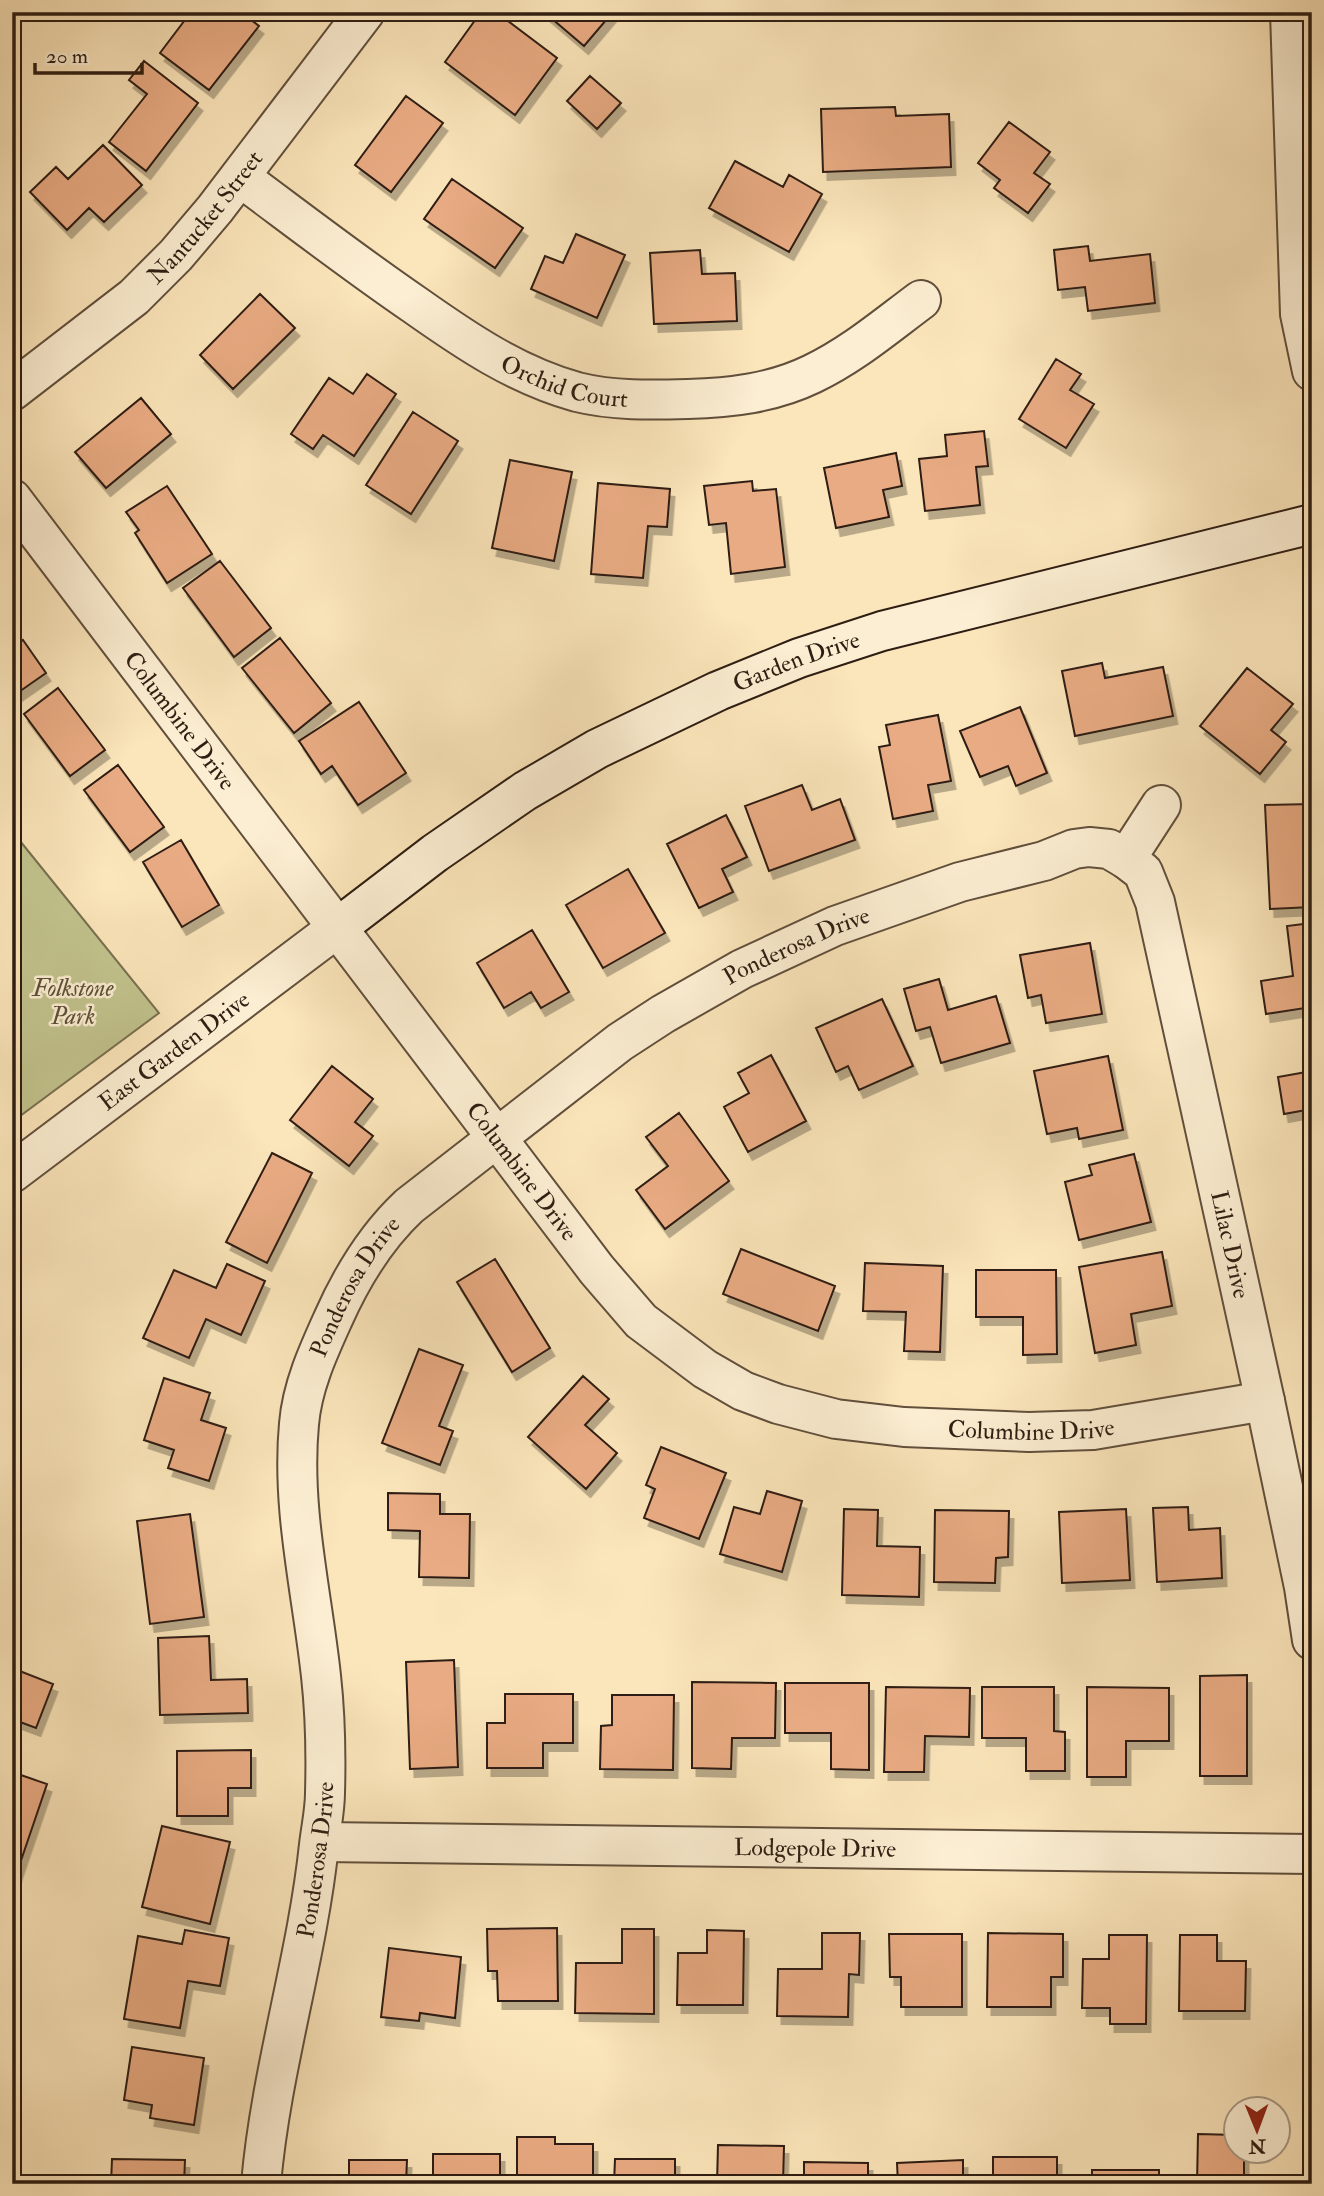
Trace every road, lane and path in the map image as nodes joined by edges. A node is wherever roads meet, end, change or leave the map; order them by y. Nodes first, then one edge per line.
1 (365, 12) edge
2 (1290, 12) edge
3 (240, 177) junction
4 (1304, 235) edge
5 (921, 300) dead end
6 (1312, 371) edge
7 (12, 391) edge
8 (12, 499) edge
9 (1312, 524) edge
10 (1161, 805) dead end
11 (1126, 859) junction
12 (337, 928) junction
13 (495, 1138) junction
14 (12, 1173) edge
15 (1265, 1401) junction
16 (1312, 1640) edge
17 (320, 1842) junction
18 (1312, 1854) edge
19 (261, 2184) edge

1 - 3 street, Nantucket Street
2 - 4 street
3 - 5 street, Orchid Court
3 - 7 street, Nantucket Street
4 - 6 street
8 - 12 street, Columbine Drive
9 - 12 street, Garden Drive
10 - 11 street
11 - 13 street, Ponderosa Drive
11 - 15 street, Lilac Drive
12 - 13 street, Columbine Drive
12 - 14 street, East Garden Drive
13 - 15 street, Columbine Drive
13 - 17 street, Ponderosa Drive
15 - 16 street, Lilac Drive
17 - 18 street, Lodgepole Drive
17 - 19 street, Ponderosa Drive

